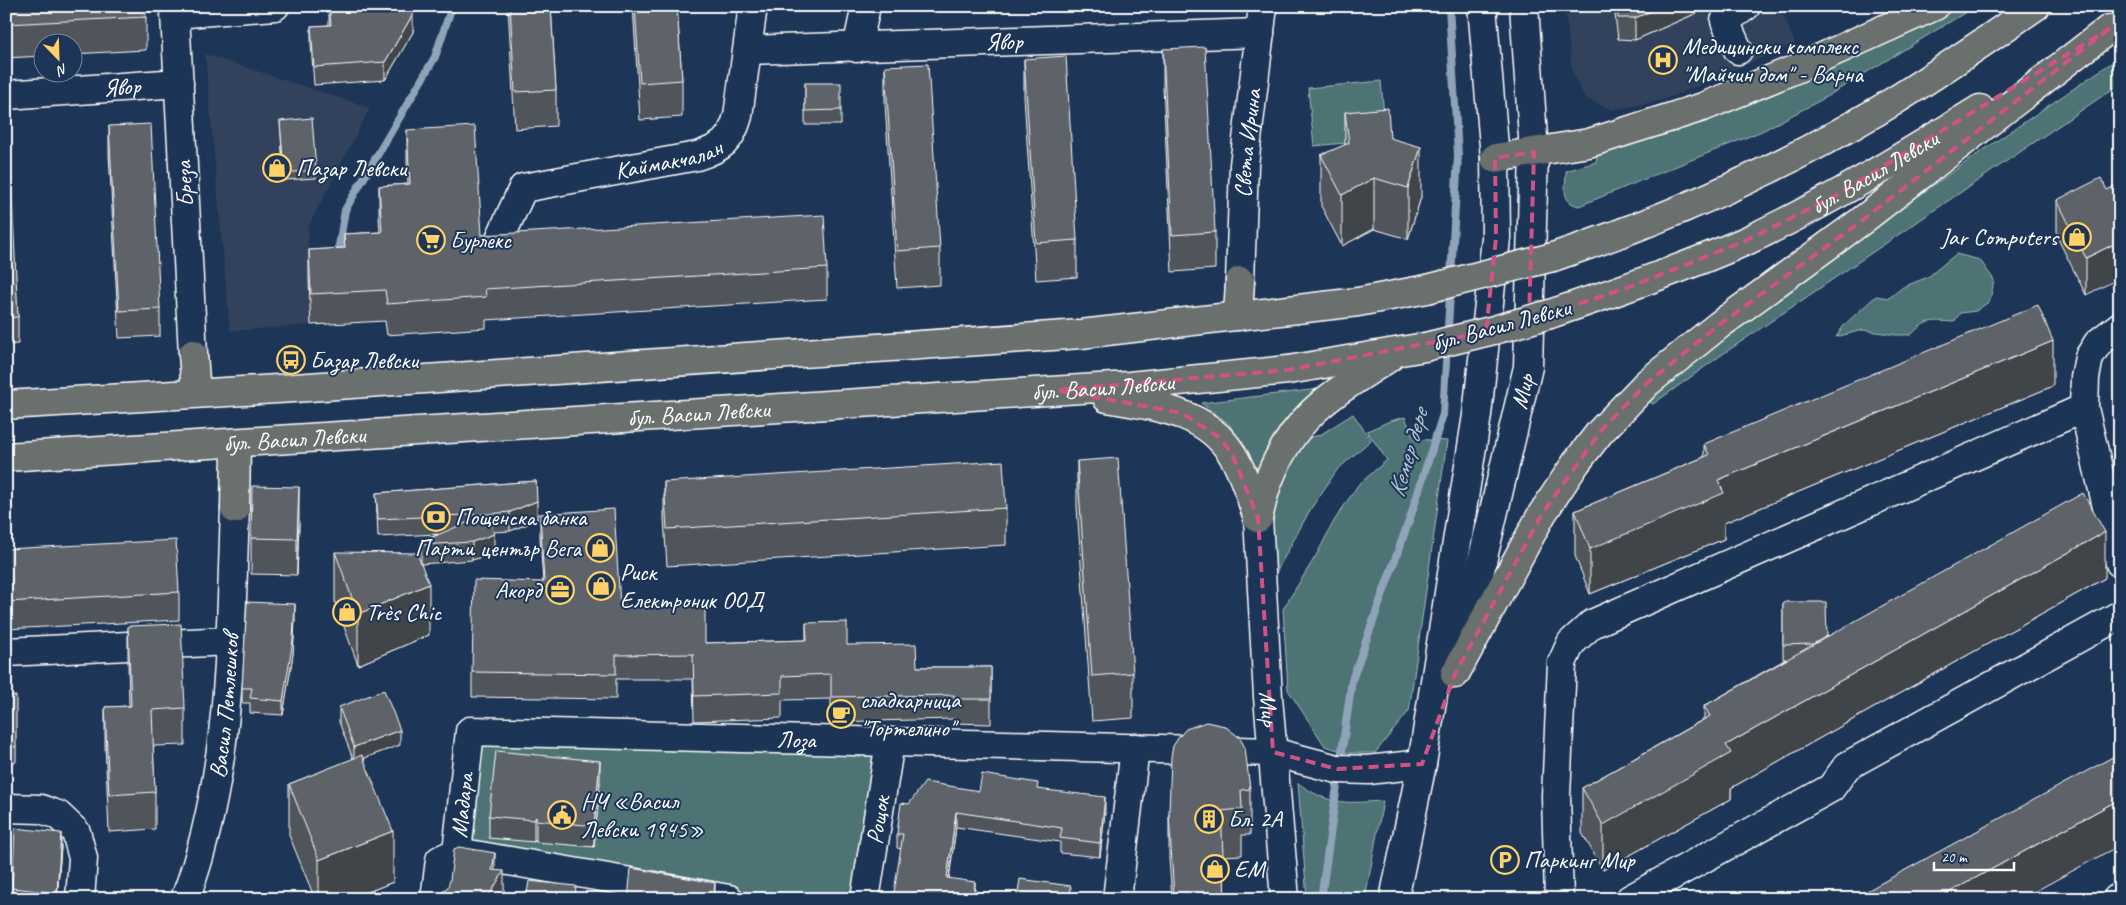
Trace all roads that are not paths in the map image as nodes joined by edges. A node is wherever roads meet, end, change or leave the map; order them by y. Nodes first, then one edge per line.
1 (275, 6) edge
2 (753, 6) edge
3 (866, 6) edge
4 (1263, 6) edge
5 (1482, 6) edge
6 (1524, 6) edge
7 (1746, 6) edge
8 (1935, 6) edge
9 (2036, 6) edge
10 (2114, 25) edge
11 (1260, 33) junction
12 (857, 48) junction
13 (748, 50) junction
14 (1738, 50) dead end
15 (179, 83) junction
16 (6, 95) edge
17 (1534, 152) junction
18 (1495, 158) junction
19 (501, 236) edge
20 (1240, 281) joint
21 (1238, 316) junction
22 (2120, 326) edge
23 (1412, 349) junction
24 (193, 354) joint
25 (1057, 390) junction
26 (196, 393) junction
27 (6, 405) edge
28 (2084, 408) junction
29 (236, 444) junction
30 (6, 458) edge
31 (235, 509) joint
32 (1258, 518) junction
33 (2120, 563) edge
34 (2120, 615) edge
35 (230, 641) junction
36 (6, 652) edge
37 (1455, 674) junction
38 (470, 731) joint
39 (890, 742) junction
40 (1135, 748) junction
41 (1273, 752) junction
42 (1422, 764) junction
43 (6, 808) edge
44 (457, 852) junction
45 (605, 889) edge
46 (80, 899) edge
47 (185, 899) edge
48 (435, 899) edge
49 (729, 899) edge
50 (866, 899) edge
51 (1117, 899) edge
52 (1285, 899) edge
53 (1394, 899) edge
54 (1559, 899) edge
55 (1630, 899) edge

1 - 15 street, Бреза
2 - 13 street, Каймакчалан
3 - 12 street
4 - 11 street, Света Ирина
5 - 18 street, Мир
6 - 17 street, Мир
7 - 14 street
8 - 17 highway
9 - 21 highway, bridge
10 - 23 highway, бул. Васил Левски, bridge
10 - 37 highway
11 - 12 street, Явор
11 - 20 street, Света Ирина
12 - 13 street, Явор
13 - 19 street, Каймакчалан
15 - 16 street, Явор
15 - 24 street, Бреза
17 - 18 highway
17 - 37 street, Мир
18 - 42 street, Мир
20 - 21 highway
21 - 26 highway
22 - 28 street
23 - 25 highway, бул. Васил Левски
23 - 32 highway
24 - 26 highway
25 - 29 highway, бул. Васил Левски
25 - 32 highway
26 - 27 highway
28 - 33 street
28 - 54 street
29 - 30 highway, бул. Васил Левски
29 - 31 highway
31 - 35 street, Васил Петлешков
32 - 41 street, Мир
34 - 55 street
35 - 36 street
35 - 47 street, Васил Петлешков
37 - 42 street, Мир
38 - 39 street, Лоза
38 - 44 street, Мадара
39 - 40 street, Лоза
39 - 50 street, Рощок
40 - 41 street, Лоза
40 - 51 street
41 - 42 street, Лоза
41 - 52 street, Мир
42 - 53 street, Мир
43 - 46 street
44 - 45 street
44 - 48 street, Мадара
45 - 49 street

